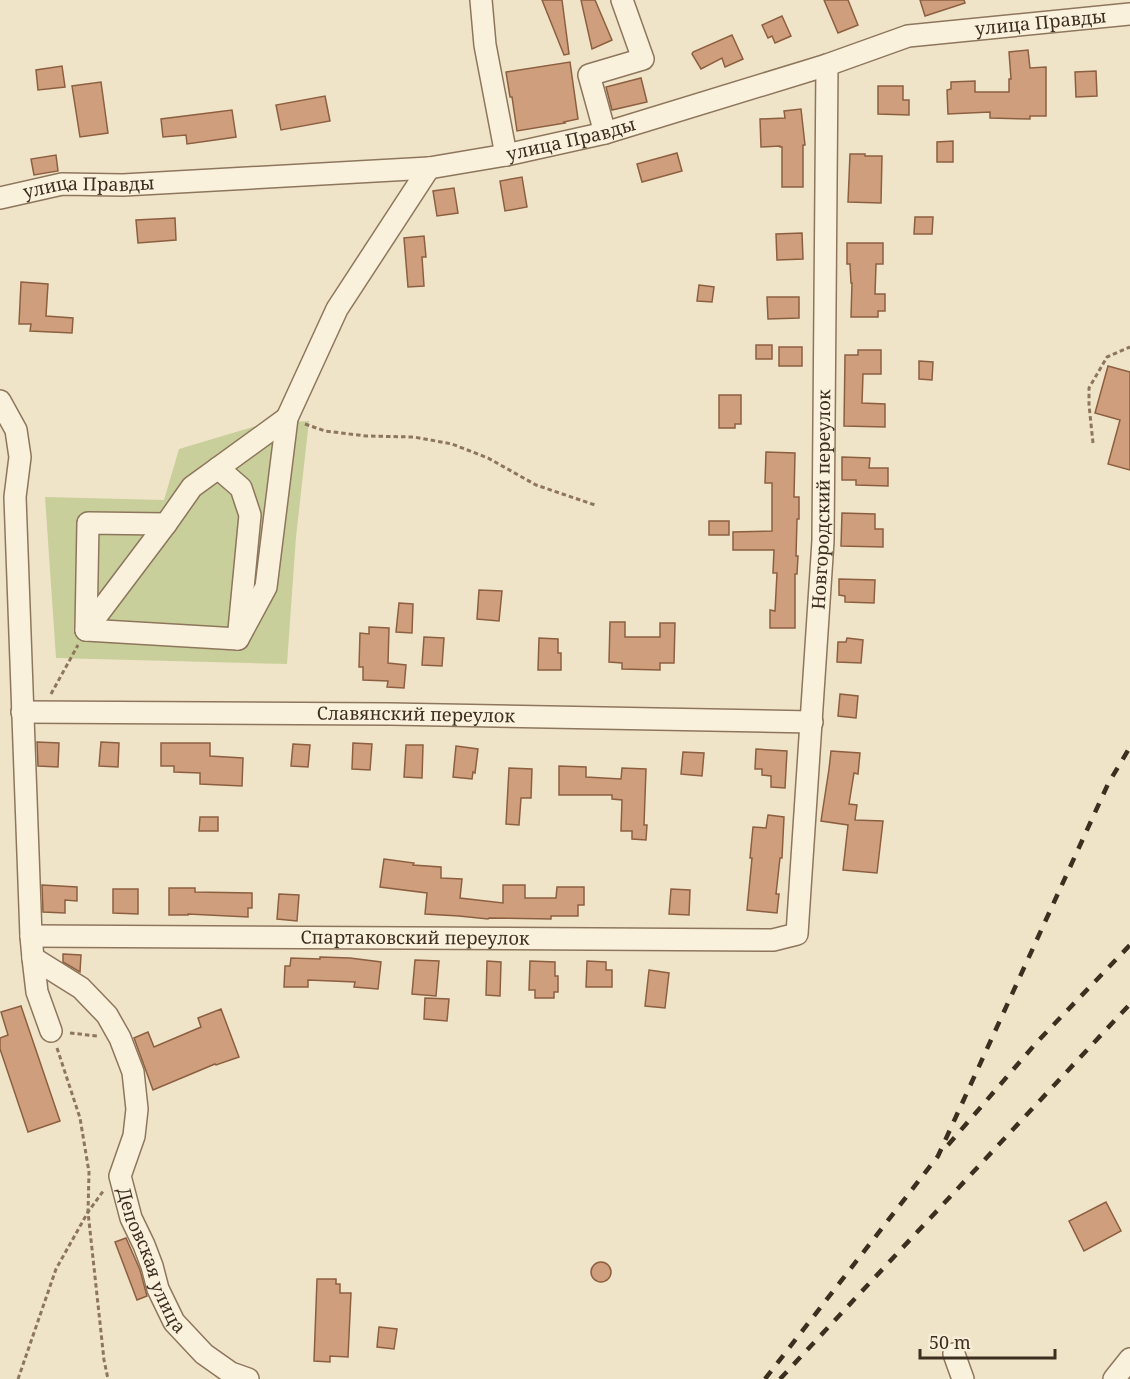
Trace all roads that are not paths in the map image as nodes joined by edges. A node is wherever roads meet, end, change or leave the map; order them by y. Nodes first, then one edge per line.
1 (481, 0) edge
2 (622, 0) edge
3 (1130, 14) edge
4 (827, 65) junction
5 (605, 133) junction
6 (506, 155) junction
7 (429, 168) junction
8 (0, 198) edge
9 (0, 401) edge
10 (286, 418) junction
11 (218, 468) junction
12 (166, 524) junction
13 (86, 630) junction
14 (238, 639) junction
15 (32, 712) junction
16 (812, 722) junction
17 (797, 934) joint
18 (31, 936) junction
19 (33, 958) junction
20 (51, 1031) road end
21 (954, 1354) dead end
22 (1130, 1359) edge
23 (248, 1379) edge
24 (963, 1379) edge
25 (1114, 1379) edge

1 - 6 street
2 - 5 street
3 - 4 street, улица Правды
4 - 5 street, улица Правды
4 - 16 street, Новгородский переулок
5 - 6 street, улица Правды
6 - 7 street, улица Правды
7 - 8 street, улица Правды
7 - 10 street
9 - 15 street
10 - 11 street
10 - 14 street
11 - 12 street
11 - 14 street
12 - 13 street
12 - 13 street
13 - 14 street
15 - 16 street, Славянский переулок
15 - 18 street
16 - 17 street, Новгородский переулок
17 - 18 street, Спартаковский переулок
18 - 19 street
19 - 20 street
19 - 23 street, Деповская улица
21 - 24 street
22 - 25 street

